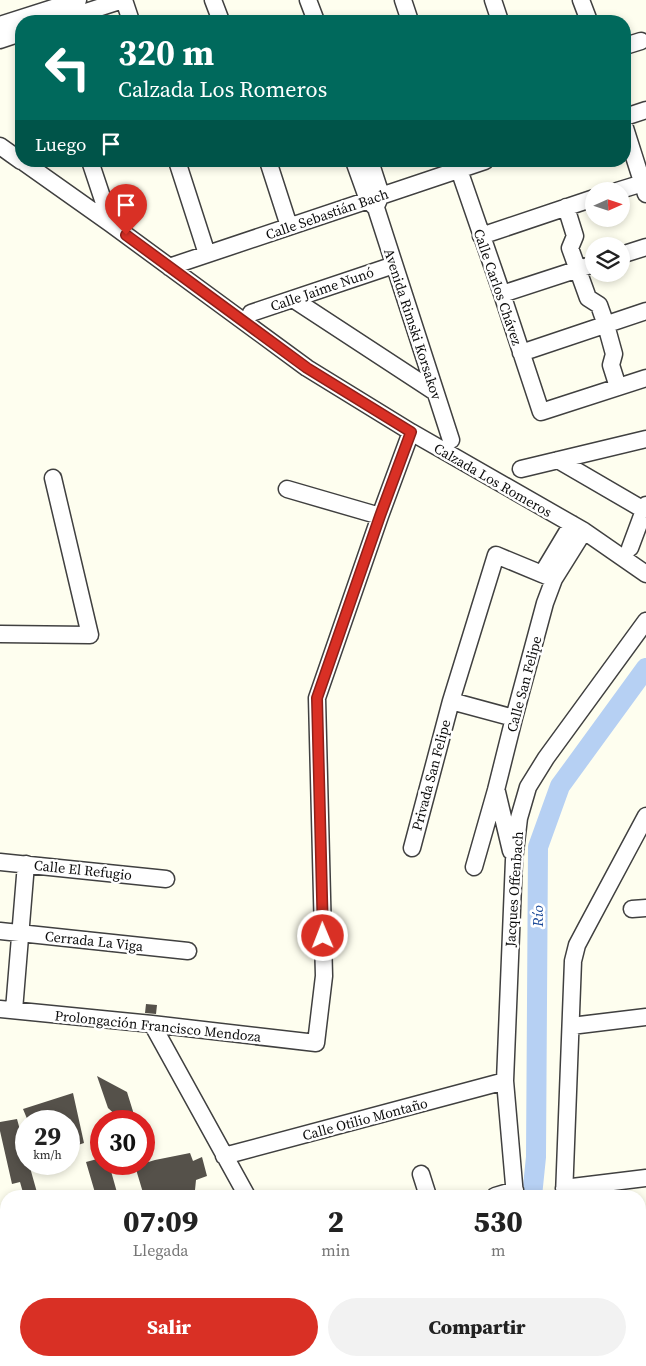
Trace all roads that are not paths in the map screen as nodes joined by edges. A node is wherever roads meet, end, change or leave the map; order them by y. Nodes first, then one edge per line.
1 (78, 0) edge
2 (123, 0) edge
3 (213, 0) edge
4 (308, 0) edge
5 (404, 0) edge
6 (493, 0) edge
7 (581, 0) edge
8 (39, 11) edge
9 (77, 15) edge
10 (129, 15) edge
11 (219, 15) edge
12 (314, 15) edge
13 (408, 15) edge
14 (498, 15) edge
15 (587, 15) edge
16 (15, 20) edge
17 (0, 25) edge
18 (15, 35) edge
19 (0, 40) edge
20 (641, 41) dead end
21 (631, 44) edge
22 (646, 110) edge
23 (631, 115) edge
24 (0, 146) edge
25 (631, 147) edge
26 (15, 156) edge
27 (30, 167) edge
28 (92, 167) edge
29 (179, 167) edge
30 (270, 167) edge
31 (357, 167) edge
32 (371, 167) edge
33 (455, 167) edge
34 (457, 167) edge
35 (644, 188) edge
36 (630, 190) edge
37 (375, 201) junction
38 (585, 201) edge
39 (566, 207) junction
40 (111, 224) junction
41 (289, 226) junction
42 (481, 236) junction
43 (646, 247) edge
44 (630, 252) edge
45 (207, 254) junction
46 (394, 265) junction
47 (169, 267) junction
48 (585, 267) edge
49 (578, 270) junction
50 (502, 294) junction
51 (292, 299) junction
52 (646, 311) edge
53 (251, 312) dead end
54 (606, 324) junction
55 (521, 353) junction
56 (646, 378) edge
57 (618, 387) junction
58 (436, 392) junction
59 (411, 432) junction
60 (646, 439) edge
61 (451, 440) dead end
62 (558, 460) junction
63 (522, 470) dead end
64 (53, 478) dead end
65 (287, 490) dead end
66 (645, 508) edge
67 (380, 516) junction
68 (578, 527) junction
69 (630, 548) dead end
70 (646, 574) edge
71 (548, 577) junction
72 (646, 621) edge
73 (0, 634) edge
74 (451, 701) junction
75 (514, 718) junction
76 (496, 790) junction
77 (646, 816) edge
78 (412, 848) dead end
79 (514, 860) junction
80 (0, 862) edge
81 (26, 864) junction
82 (474, 867) dead end
83 (166, 879) dead end
84 (0, 931) edge
85 (20, 933) junction
86 (188, 951) dead end
87 (7, 1010) edge
88 (646, 1017) edge
89 (152, 1024) junction
90 (570, 1026) junction
91 (505, 1081) junction
92 (224, 1156) junction
93 (421, 1174) dead end
94 (646, 1178) edge
95 (244, 1190) edge
96 (426, 1190) edge
97 (515, 1190) edge
98 (564, 1190) edge
99 (576, 1190) edge

1 - 8 street
2 - 9 street
2 - 10 street
3 - 11 street
4 - 12 street
5 - 13 street
6 - 14 street
7 - 15 street
16 - 17 street
18 - 19 street
20 - 21 street
22 - 23 street
24 - 26 street, Calzada Los Romeros
25 - 35 street
27 - 40 street, Calzada Los Romeros
28 - 40 street
29 - 45 street
30 - 41 street
31 - 37 street, Avenida Rimski Korsakov
32 - 37 street, Avenida Rimski Korsakov
33 - 37 street, Calle Sebastián Bach
34 - 42 street, Calle Carlos Chávez
35 - 36 street
37 - 41 street, Calle Sebastián Bach
37 - 46 street, Avenida Rimski Korsakov
38 - 39 street
39 - 42 street
39 - 49 street
40 - 47 street, Calzada Los Romeros
41 - 45 street, Calle Sebastián Bach
42 - 50 street, Calle Carlos Chávez
43 - 44 street
45 - 47 street, Calle Sebastián Bach
46 - 51 street, Calle Jaime Nunó
46 - 58 street, Avenida Rimski Korsakov
47 - 59 street, Calzada Los Romeros
48 - 49 street
49 - 50 street
49 - 54 street
50 - 55 street, Calle Carlos Chávez
51 - 53 street, Calle Jaime Nunó
51 - 58 street
52 - 54 street
54 - 55 street
54 - 57 street
55 - 57 street, Calle Carlos Chávez
56 - 57 street
58 - 61 street, Avenida Rimski Korsakov
59 - 67 street
59 - 68 street, Calzada Los Romeros
60 - 62 street
62 - 63 street
62 - 66 street
64 - 73 street
65 - 67 street
66 - 69 street
67 - 89 street, Prolongación Francisco Mendoza
68 - 70 street, Calzada Los Romeros
68 - 71 street, Calle San Felipe
71 - 74 street
71 - 75 street, Calle San Felipe
72 - 79 street, Jacques Offenbach
74 - 75 street
74 - 78 street, Privada San Felipe
75 - 76 street, Calle San Felipe
76 - 79 street
76 - 82 street
77 - 90 street
79 - 91 street, Jacques Offenbach
80 - 81 street, Calle El Refugio
81 - 83 street, Calle El Refugio
81 - 85 street
84 - 85 street, Cerrada La Viga
85 - 86 street, Cerrada La Viga
85 - 87 street
87 - 89 street, Prolongación Francisco Mendoza
88 - 90 street
89 - 92 street
90 - 98 street
91 - 92 street, Calle Otilio Montaño
91 - 97 street, Jacques Offenbach
92 - 95 street
93 - 96 street
94 - 99 street

